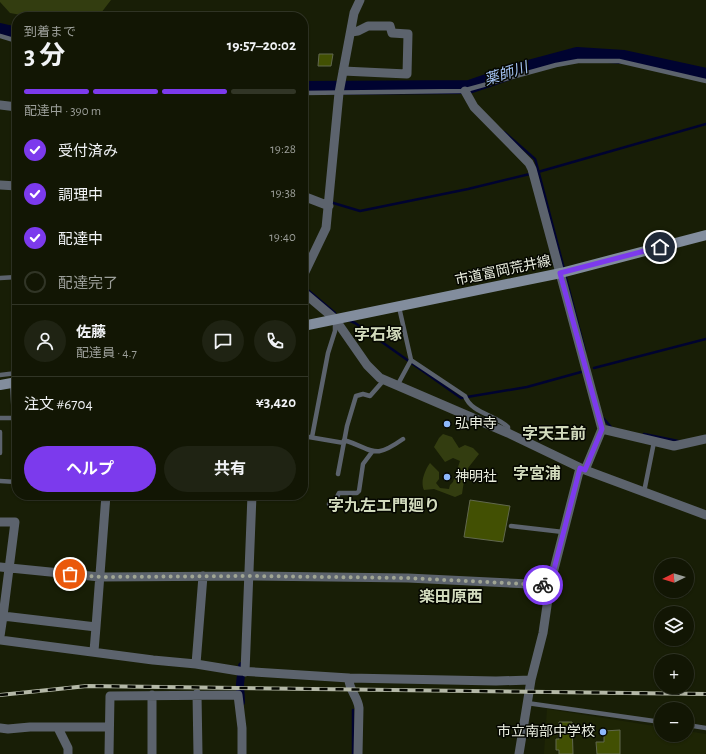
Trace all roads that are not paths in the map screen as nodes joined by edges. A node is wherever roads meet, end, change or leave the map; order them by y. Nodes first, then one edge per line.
1 (360, 0) edge
2 (351, 32) junction
3 (0, 36) edge
4 (12, 40) edge
5 (343, 71) junction
6 (706, 81) edge
7 (470, 90) junction
8 (308, 93) edge
9 (339, 93) junction
10 (0, 105) edge
11 (12, 107) edge
12 (0, 185) edge
13 (12, 186) edge
14 (308, 197) edge
15 (329, 202) junction
16 (706, 235) edge
17 (308, 266) edge
18 (565, 272) junction
19 (12, 277) edge
20 (0, 278) edge
21 (308, 296) edge
22 (399, 307) junction
23 (335, 319) junction
24 (308, 325) edge
25 (411, 360) junction
26 (12, 374) edge
27 (0, 375) edge
28 (384, 380) junction
29 (12, 383) edge
30 (0, 385) edge
31 (397, 386) junction
32 (0, 418) edge
33 (12, 418) edge
34 (602, 429) junction
35 (0, 432) edge
36 (508, 434) junction
37 (308, 437) edge
38 (312, 437) junction
39 (404, 439) dead end
40 (706, 439) edge
41 (344, 442) junction
42 (654, 442) junction
43 (0, 452) edge
44 (372, 452) junction
45 (583, 469) junction
46 (338, 474) dead end
47 (0, 481) edge
48 (12, 482) edge
49 (644, 492) junction
50 (106, 500) edge
51 (252, 500) edge
52 (329, 504) dead end
53 (706, 515) edge
54 (0, 522) edge
55 (511, 526) dead end
56 (563, 532) junction
57 (5, 567) edge
58 (202, 576) junction
59 (246, 576) junction
60 (100, 577) junction
61 (550, 585) junction
62 (3, 616) junction
63 (96, 627) junction
64 (0, 636) edge
65 (0, 640) edge
66 (94, 651) junction
67 (196, 664) junction
68 (242, 671) junction
69 (349, 678) junction
70 (531, 680) junction
71 (197, 694) junction
72 (152, 695) junction
73 (527, 703) junction
74 (654, 721) edge
75 (694, 726) edge
76 (109, 727) junction
77 (0, 728) edge
78 (58, 728) junction
79 (706, 728) edge
80 (68, 754) edge
81 (109, 754) edge
82 (152, 754) edge
83 (198, 754) edge
84 (242, 754) edge
85 (358, 754) edge
86 (519, 754) edge

1 - 2 street
2 - 5 street
2 - 5 street
3 - 4 lane
5 - 9 street
6 - 7 lane
7 - 9 lane
7 - 18 street
8 - 9 lane
9 - 15 street
10 - 11 street
12 - 13 street
14 - 15 street
15 - 17 street
16 - 18 street, 市道富岡荒井線
18 - 22 street, 市道富岡荒井線
18 - 34 street
19 - 20 lane
21 - 23 street
22 - 23 street, 市道富岡荒井線
22 - 25 lane
23 - 24 street, 市道富岡荒井線
23 - 28 street
23 - 38 lane
25 - 31 lane
25 - 36 lane
26 - 27 lane
28 - 31 street
28 - 41 lane
29 - 30 street
31 - 36 street
32 - 33 lane
34 - 42 street
34 - 45 street
35 - 43 lane
36 - 45 street
37 - 38 lane
38 - 41 lane
39 - 44 lane
40 - 42 street
41 - 44 lane
41 - 46 lane
42 - 49 lane
44 - 52 lane
45 - 49 street
45 - 56 street
47 - 48 lane
49 - 53 street
50 - 60 street
51 - 59 street
54 - 57 street
55 - 56 lane
56 - 61 street
57 - 60 street
57 - 62 street
58 - 59 street
58 - 60 street
58 - 67 street
59 - 61 street
59 - 68 street
60 - 63 street
61 - 70 street
62 - 63 street
62 - 64 street
63 - 66 street
65 - 66 street
66 - 67 street
67 - 68 street
68 - 69 street
69 - 70 street
69 - 85 street
70 - 73 street
71 - 72 street
71 - 83 street
71 - 84 street
72 - 76 street
72 - 82 street
73 - 74 lane
73 - 86 street
75 - 79 lane
76 - 78 street
76 - 81 street
77 - 78 street
78 - 80 street

